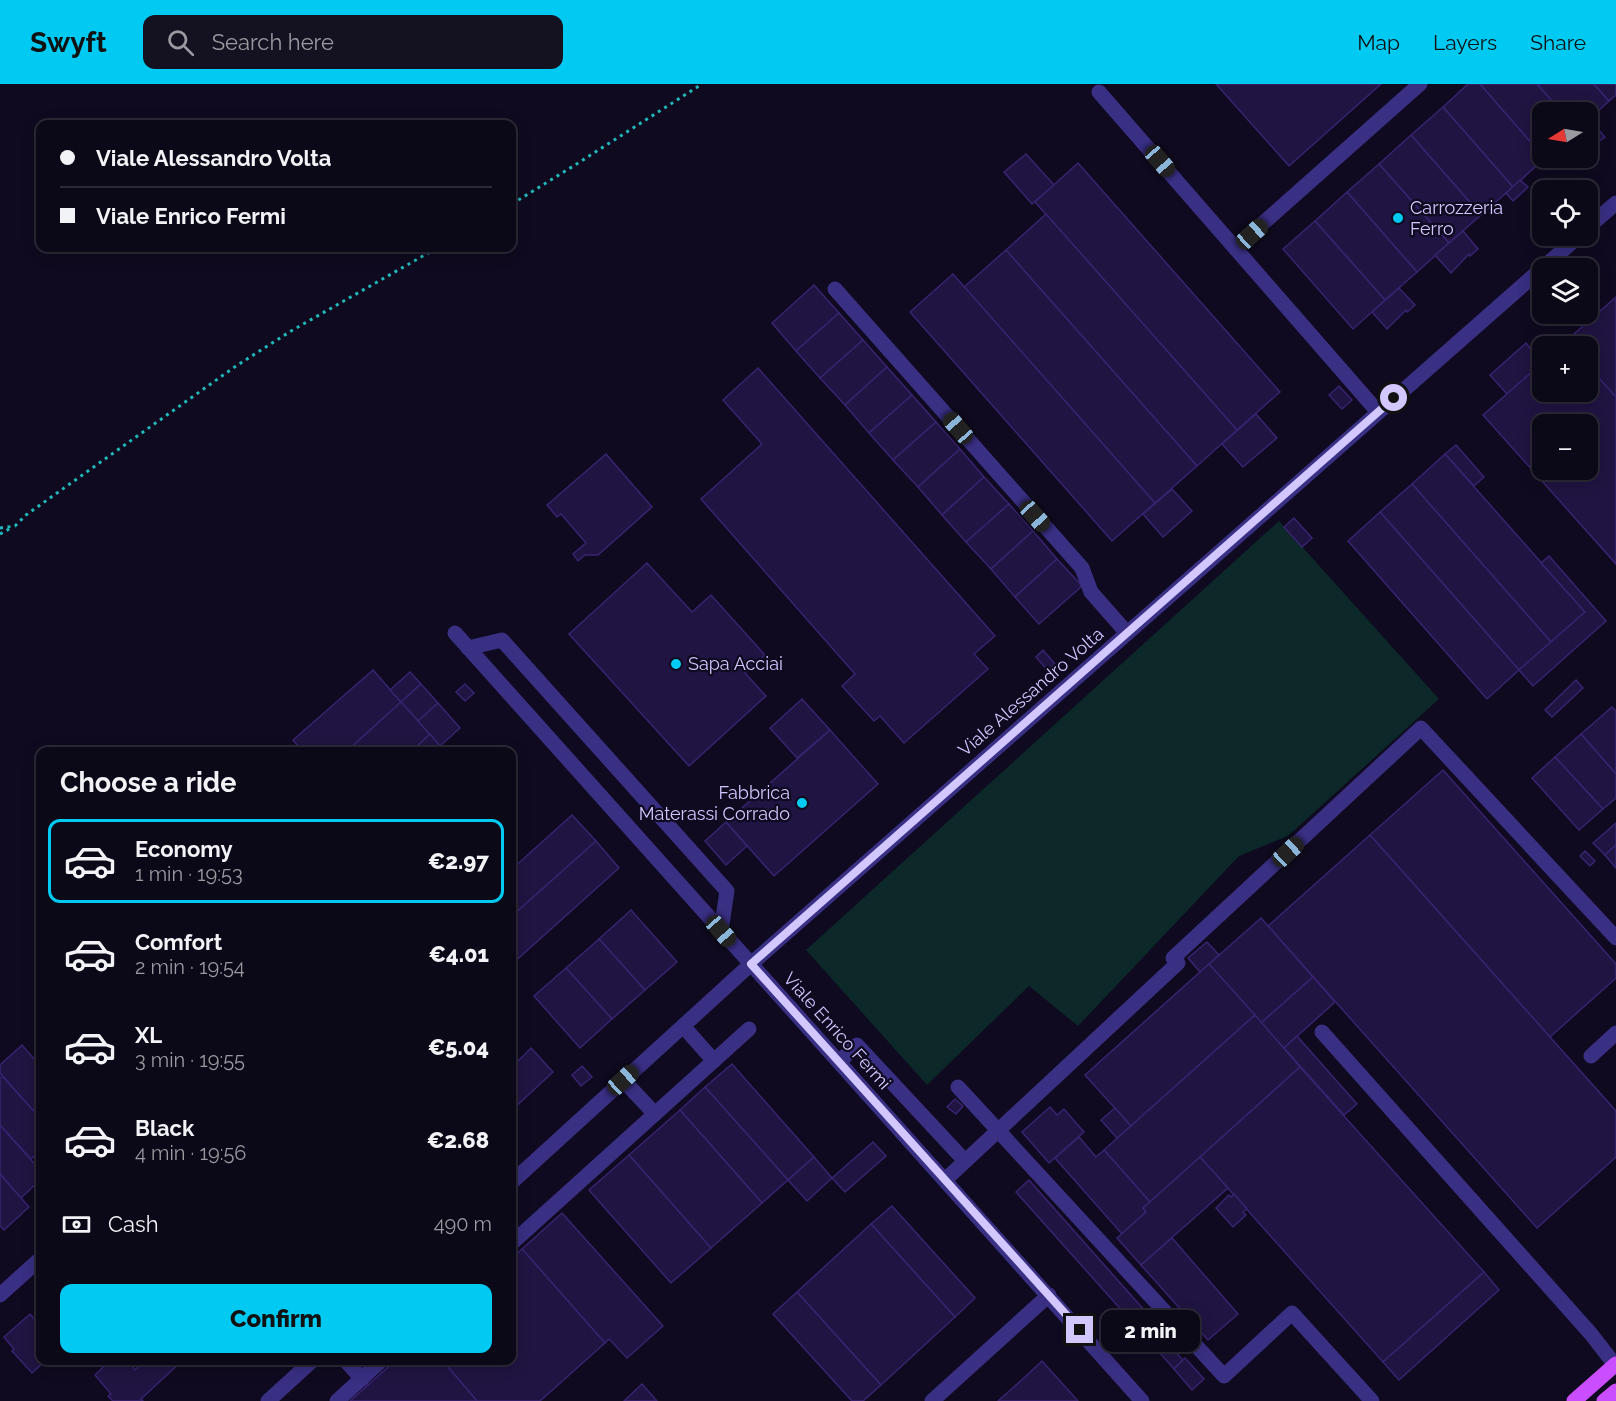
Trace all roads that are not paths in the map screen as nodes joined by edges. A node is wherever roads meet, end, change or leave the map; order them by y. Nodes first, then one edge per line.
1 (1420, 84) edge
2 (1099, 92) dead end
3 (1616, 203) edge
4 (1598, 219) edge
5 (1568, 246) edge
6 (1235, 249) junction
7 (835, 289) dead end
8 (1378, 412) junction
9 (455, 633) dead end
10 (1127, 633) junction
11 (468, 648) junction
12 (721, 931) junction
13 (1616, 938) edge
14 (751, 964) junction
15 (683, 1026) junction
16 (749, 1029) dead end
17 (1322, 1032) dead end
18 (1616, 1033) edge
19 (1591, 1056) dead end
20 (714, 1061) junction
21 (839, 1062) junction
22 (623, 1080) junction
23 (958, 1087) dead end
24 (655, 1114) junction
25 (998, 1131) junction
26 (964, 1161) junction
27 (516, 1178) edge
28 (945, 1180) junction
29 (516, 1239) edge
30 (36, 1263) edge
31 (0, 1295) edge
32 (1049, 1295) junction
33 (1616, 1364) edge
34 (308, 1365) edge
35 (350, 1365) edge
36 (376, 1365) edge
37 (362, 1378) junction
38 (1616, 1390) edge
39 (268, 1401) edge
40 (337, 1401) edge
41 (932, 1401) edge
42 (1142, 1401) edge
43 (1372, 1401) edge
44 (1574, 1401) edge
45 (1604, 1401) edge

1 - 6 street
2 - 6 street
3 - 4 street
5 - 8 street, Viale Alessandro Volta
6 - 8 street
7 - 10 street
8 - 10 street, Viale Alessandro Volta
9 - 11 street, Viale Enrico Fermi
10 - 14 street, Viale Alessandro Volta
11 - 12 street, Viale Enrico Fermi
11 - 12 street
12 - 14 street, Viale Enrico Fermi
13 - 25 street
14 - 15 street, Viale Alessandro Volta
14 - 21 street, Viale Enrico Fermi
15 - 20 street
15 - 22 street, Viale Alessandro Volta
16 - 20 street
17 - 33 street
18 - 19 street
20 - 24 street
21 - 26 street
21 - 28 street, Viale Enrico Fermi
22 - 24 street
22 - 27 street, Viale Alessandro Volta
23 - 25 street
24 - 29 street
25 - 26 street
25 - 43 street
26 - 28 street
28 - 32 street, Viale Enrico Fermi
30 - 31 street
32 - 41 street
32 - 42 street, Viale Enrico Fermi
33 - 44 main road
34 - 39 street
35 - 37 street
36 - 37 street
37 - 40 street
38 - 45 main road

